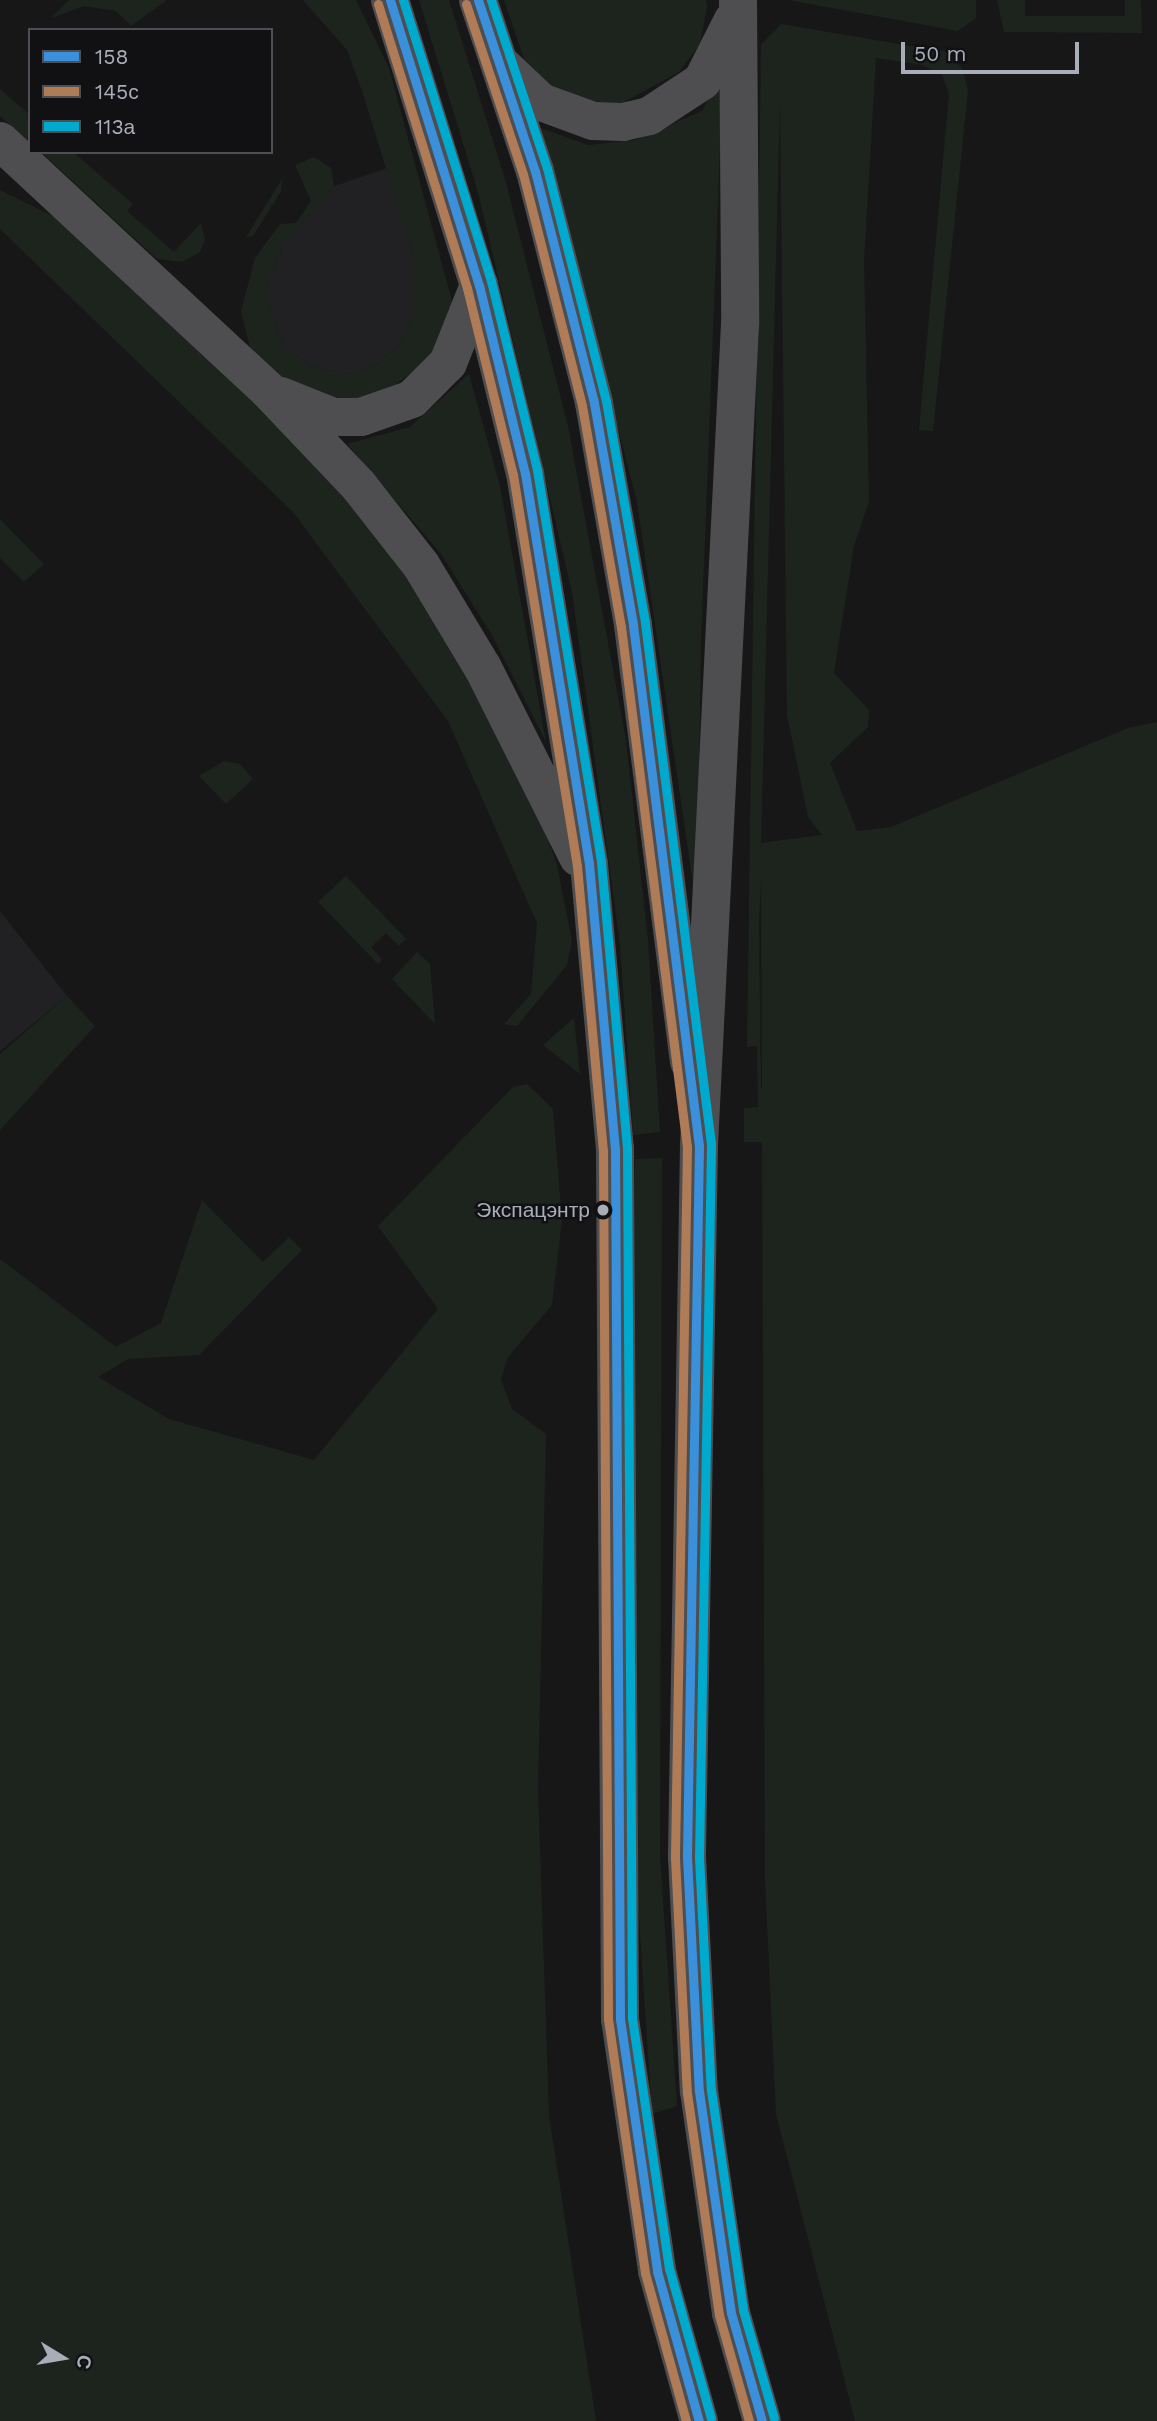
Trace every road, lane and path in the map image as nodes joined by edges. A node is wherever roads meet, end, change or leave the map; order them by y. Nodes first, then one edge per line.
1 (390, 0) edge
2 (478, 0) edge
3 (738, 3) edge
4 (500, 62) junction
5 (0, 141) edge
6 (0, 180) edge
7 (89, 221) junction
8 (479, 285) junction
9 (267, 389) junction
10 (592, 899) junction
11 (699, 1146) junction
12 (699, 2421) edge
13 (762, 2421) edge

1 - 8 highway
2 - 4 highway
3 - 4 highway
3 - 11 highway
4 - 11 highway
5 - 7 highway
6 - 7 highway
7 - 9 highway
8 - 9 highway
8 - 10 highway
9 - 10 highway
10 - 12 highway
11 - 13 highway

